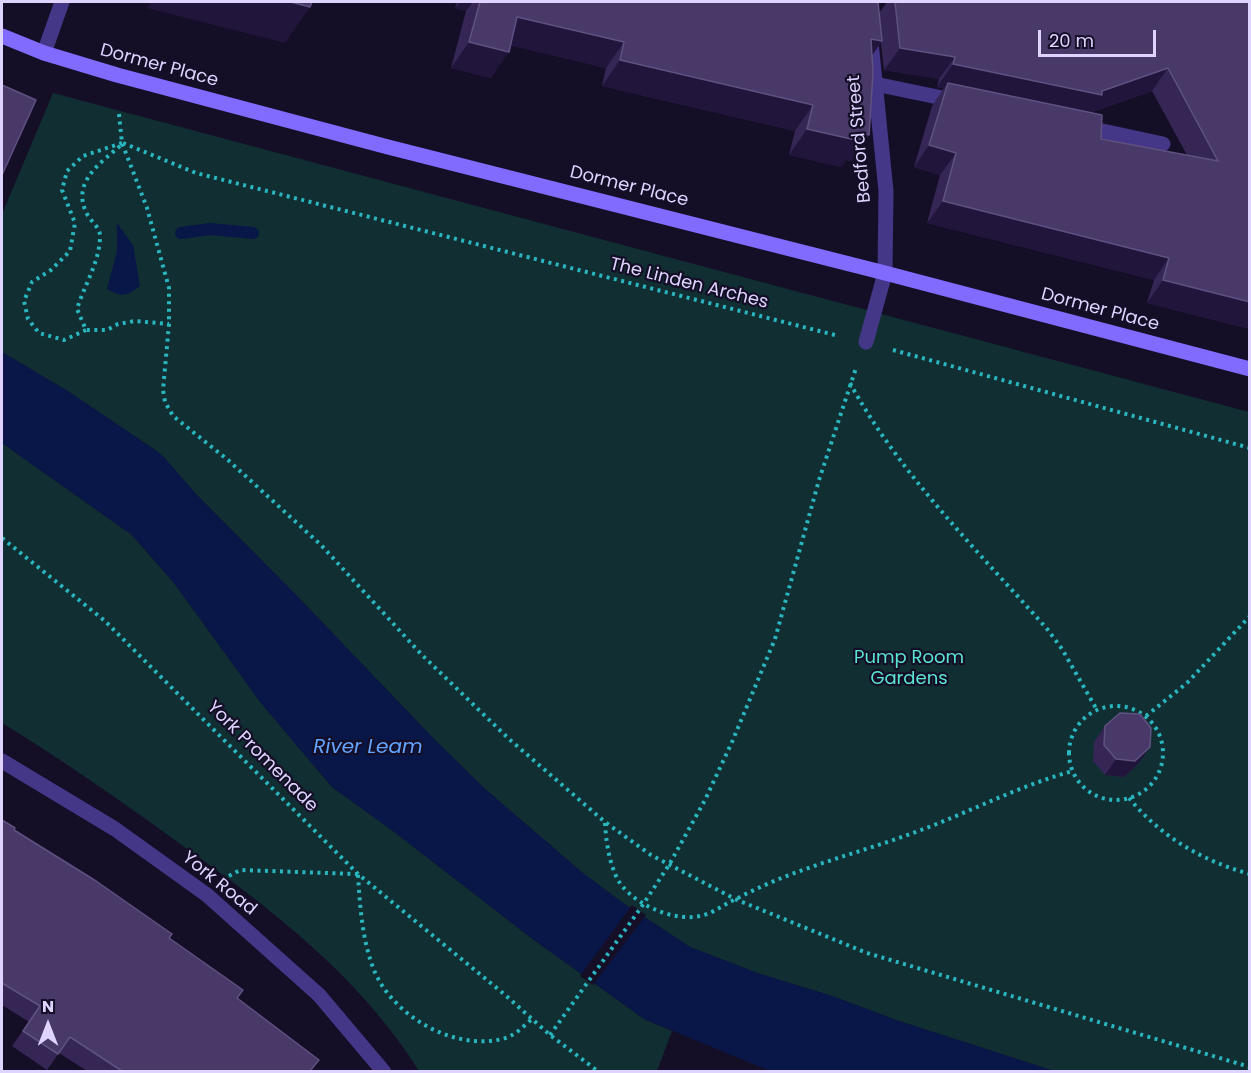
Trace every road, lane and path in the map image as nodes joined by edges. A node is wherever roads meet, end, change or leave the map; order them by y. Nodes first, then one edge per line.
1 (62, 2) edge
2 (867, 2) edge
3 (2, 36) edge
4 (44, 53) junction
5 (875, 84) junction
6 (968, 103) edge
7 (119, 114) dead end
8 (1071, 124) edge
9 (122, 143) junction
10 (1163, 144) dead end
11 (885, 273) junction
12 (169, 324) junction
13 (86, 330) junction
14 (866, 342) junction
15 (1250, 369) edge
16 (850, 382) junction
17 (1250, 448) edge
18 (2, 538) edge
19 (1250, 616) edge
20 (1097, 710) junction
21 (1146, 717) junction
22 (2, 761) edge
23 (1073, 771) junction
24 (1129, 798) junction
25 (605, 822) junction
26 (669, 865) junction
27 (358, 874) junction
28 (1250, 874) edge
29 (225, 879) dead end
30 (735, 899) junction
31 (644, 903) junction
32 (532, 1019) junction
33 (550, 1035) junction
34 (1250, 1067) edge
35 (384, 1071) edge
36 (600, 1071) edge

1 - 4 street
2 - 5 street, Bedford Street
3 - 4 street, Dormer Place
4 - 11 street, Dormer Place
5 - 6 street
5 - 11 street, Bedford Street
7 - 9 path
8 - 10 street
9 - 12 path
9 - 13 path
9 - 13 path
9 - 14 path, The Linden Arches
11 - 14 street, Bedford Street
11 - 15 street, Dormer Place
12 - 13 path
12 - 25 path
14 - 16 path
14 - 17 path, The Linden Arches
16 - 20 path
16 - 26 path
18 - 27 path, York Promenade
19 - 21 path
20 - 21 path
20 - 23 path
21 - 24 path
22 - 35 street, York Road
23 - 24 path
23 - 30 path
24 - 28 path
25 - 26 path
25 - 31 path
26 - 30 path
26 - 31 path
27 - 29 path
27 - 32 path, York Promenade
27 - 32 path
30 - 31 path
30 - 34 path
31 - 33 path
32 - 33 path, York Promenade
33 - 36 path, York Promenade

